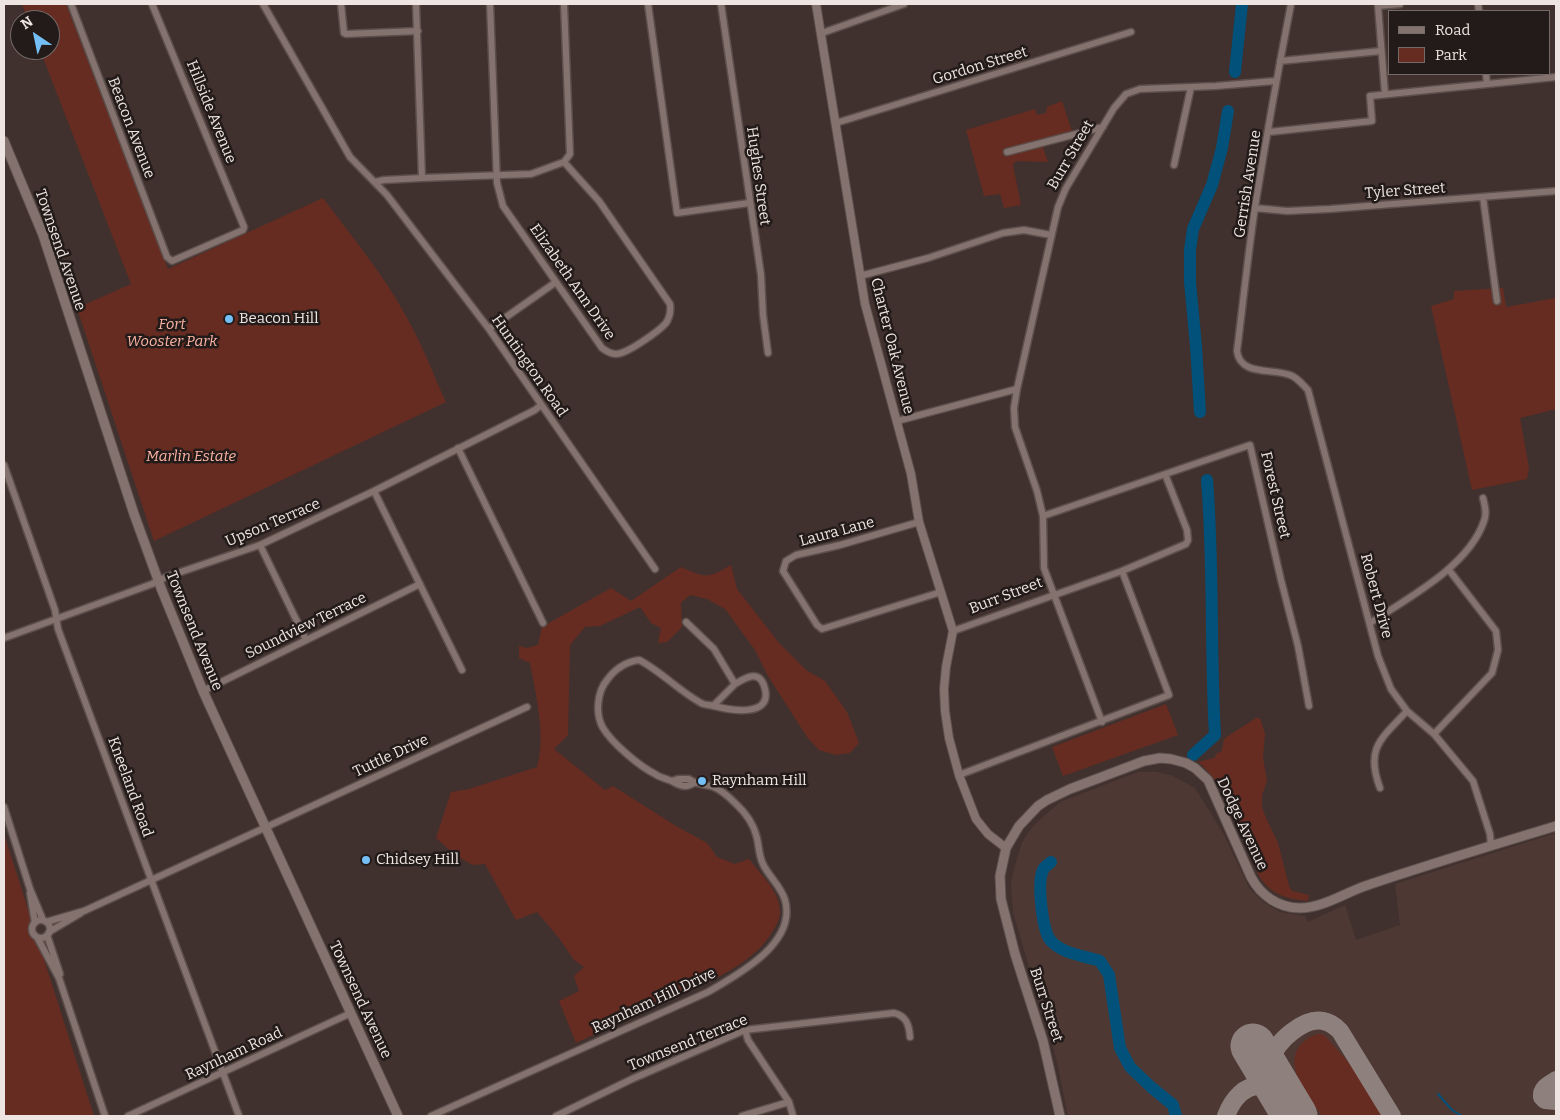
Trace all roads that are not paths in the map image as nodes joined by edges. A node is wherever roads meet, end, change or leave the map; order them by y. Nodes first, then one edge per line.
1 (71, 4) edge
2 (152, 4) edge
3 (263, 4) edge
4 (341, 4) edge
5 (416, 4) edge
6 (490, 4) edge
7 (564, 4) edge
8 (648, 4) edge
9 (721, 4) edge
10 (816, 4) edge
11 (904, 4) edge
12 (1291, 4) edge
13 (1400, 4) edge
14 (418, 31) junction
15 (1131, 32) dead end
16 (822, 33) junction
17 (1381, 51) junction
18 (1280, 61) junction
19 (1486, 75) edge
20 (1556, 77) edge
21 (1275, 81) junction
22 (1487, 84) junction
23 (1190, 87) junction
24 (1385, 94) junction
25 (836, 123) junction
26 (1103, 127) junction
27 (1269, 132) junction
28 (4, 141) edge
29 (1007, 152) dead end
30 (564, 162) junction
31 (1174, 165) dead end
32 (497, 174) junction
33 (422, 178) junction
34 (375, 182) junction
35 (1556, 190) edge
36 (1483, 198) junction
37 (750, 203) junction
38 (1255, 208) junction
39 (243, 230) joint
40 (1051, 235) junction
41 (860, 276) junction
42 (556, 282) junction
43 (1497, 301) dead end
44 (489, 329) junction
45 (768, 353) dead end
46 (1245, 367) joint
47 (1017, 389) junction
48 (541, 405) junction
49 (897, 421) junction
50 (458, 448) junction
51 (4, 465) edge
52 (1165, 474) junction
53 (374, 491) junction
54 (1484, 498) dead end
55 (1043, 516) junction
56 (919, 522) junction
57 (260, 545) junction
58 (655, 569) dead end
59 (1122, 570) junction
60 (1450, 570) junction
61 (159, 581) junction
62 (420, 584) junction
63 (941, 592) junction
64 (1054, 594) junction
65 (56, 619) junction
66 (686, 622) dead end
67 (543, 623) dead end
68 (1370, 623) junction
69 (953, 631) junction
70 (4, 638) edge
71 (306, 640) junction
72 (462, 670) dead end
73 (735, 684) junction
74 (203, 691) junction
75 (713, 706) junction
76 (1309, 706) dead end
77 (527, 707) dead end
78 (1407, 711) junction
79 (1102, 722) junction
80 (1434, 734) junction
81 (959, 775) junction
82 (1380, 788) dead end
83 (4, 807) edge
84 (1556, 826) edge
85 (266, 827) junction
86 (1491, 846) junction
87 (1006, 848) junction
88 (151, 880) junction
89 (30, 889) junction
90 (84, 911) junction
91 (44, 921) junction
92 (34, 923) junction
93 (48, 933) junction
94 (37, 937) junction
95 (59, 978) junction
96 (351, 1013) junction
97 (746, 1030) junction
98 (910, 1037) dead end
99 (223, 1073) junction
100 (789, 1102) junction
101 (105, 1116) edge
102 (128, 1116) edge
103 (239, 1116) edge
104 (398, 1116) edge
105 (431, 1116) edge
106 (556, 1116) edge
107 (742, 1116) edge
108 (793, 1116) edge
109 (1060, 1116) edge

1 - 39 street, Beacon Avenue
2 - 39 street, Hillside Avenue
3 - 34 street, Huntington Road
4 - 14 street
5 - 14 street
6 - 32 street, Elizabeth Ann Drive
7 - 30 street
8 - 37 street
9 - 37 street, Hughes Street
10 - 16 street, Charter Oak Avenue
11 - 16 street
12 - 18 street, Gerrish Avenue
13 - 17 street
14 - 33 street
15 - 25 street, Gordon Street
16 - 25 street, Charter Oak Avenue
17 - 18 street
17 - 24 street
18 - 21 street, Gerrish Avenue
19 - 22 street
20 - 22 street
21 - 23 street, Burr Street
21 - 27 street, Gerrish Avenue
22 - 24 street
23 - 26 street, Burr Street
23 - 31 street
24 - 27 street
25 - 41 street, Charter Oak Avenue
26 - 29 street
26 - 40 street, Burr Street
27 - 38 street, Gerrish Avenue
28 - 61 main road, Townsend Avenue
30 - 32 street
30 - 42 street, Elizabeth Ann Drive
32 - 33 street
32 - 42 street, Elizabeth Ann Drive
33 - 34 street
34 - 44 street, Huntington Road
35 - 36 street, Tyler Street
36 - 38 street, Tyler Street
36 - 43 street
37 - 45 street, Hughes Street
38 - 46 street, Gerrish Avenue
40 - 41 street
40 - 47 street, Burr Street
41 - 49 street, Charter Oak Avenue
42 - 44 street
44 - 48 street, Huntington Road
46 - 68 street, Robert Drive
47 - 49 street
47 - 55 street, Burr Street
48 - 50 street, Upson Terrace
48 - 58 street, Huntington Road
49 - 56 street, Charter Oak Avenue
50 - 53 street, Upson Terrace
50 - 67 street
51 - 65 street, Kneeland Road
52 - 55 street, Forest Street
52 - 59 street
52 - 76 street, Forest Street
53 - 57 street, Upson Terrace
53 - 62 street
54 - 60 street
55 - 64 street, Burr Street
56 - 63 street, Charter Oak Avenue
56 - 63 street, Laura Lane
57 - 61 street, Upson Terrace
57 - 71 street
59 - 64 street
59 - 79 street
60 - 68 street
60 - 80 street
61 - 65 street, Upson Terrace
61 - 74 main road, Townsend Avenue
62 - 71 street, Soundview Terrace
62 - 72 street
63 - 69 street, Charter Oak Avenue
64 - 69 street, Burr Street
64 - 79 street
65 - 70 street, Upson Terrace
65 - 88 street, Kneeland Road
66 - 73 street
68 - 78 street, Robert Drive
69 - 81 street
71 - 74 street, Soundview Terrace
73 - 75 street, Raynham Hill Drive
73 - 75 street, Raynham Hill Drive
74 - 85 main road, Townsend Avenue
75 - 105 street, Raynham Hill Drive
77 - 85 street, Tuttle Drive
78 - 80 street, Robert Drive
78 - 82 street
79 - 81 street
80 - 86 street, Robert Drive
81 - 87 street
83 - 89 street
84 - 86 main road, Dodge Avenue
85 - 88 street, Tuttle Drive
85 - 96 main road, Townsend Avenue
86 - 87 main road, Dodge Avenue
87 - 109 main road, Burr Street
88 - 90 street, Tuttle Drive
88 - 99 street, Kneeland Road
89 - 91 street
89 - 92 street
90 - 91 street
90 - 93 street
91 - 92 street
91 - 93 street
92 - 94 street
93 - 94 street
93 - 95 street
94 - 95 street
95 - 101 street
96 - 99 street, Raynham Road
96 - 104 main road, Townsend Avenue
97 - 98 street, Townsend Terrace
97 - 100 street
97 - 106 street, Townsend Terrace
99 - 102 street, Raynham Road
99 - 103 street, Kneeland Road
100 - 107 street
100 - 108 street

